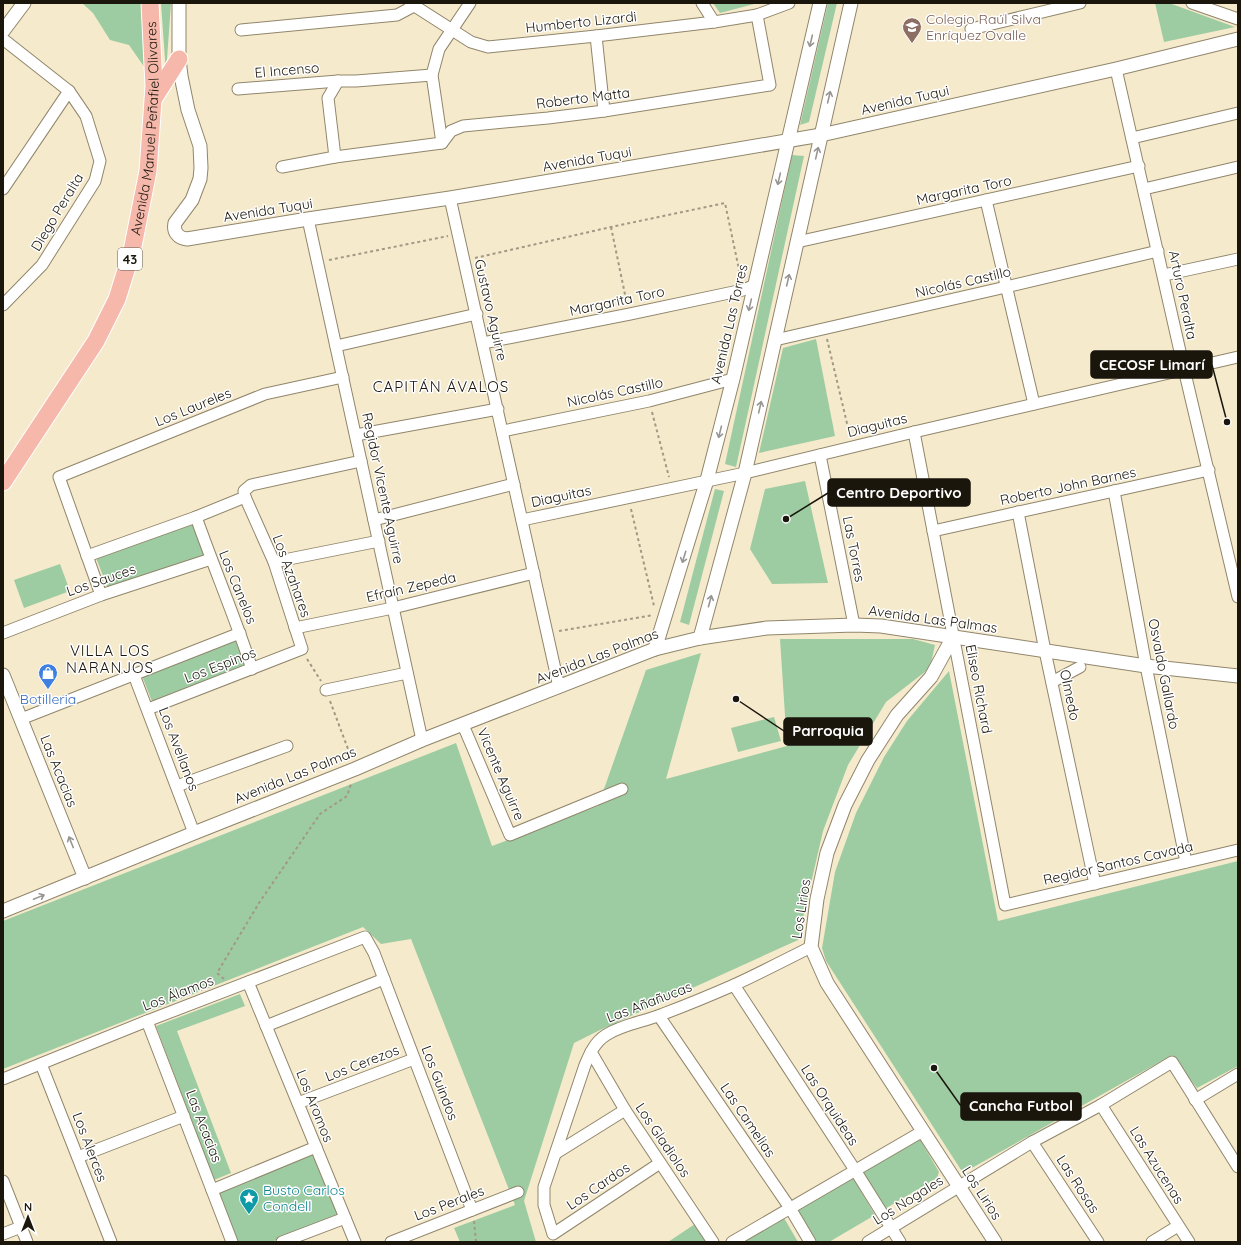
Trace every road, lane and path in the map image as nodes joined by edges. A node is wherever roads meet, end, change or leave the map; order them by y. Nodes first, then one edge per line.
1 (24, 3) edge
2 (150, 3) edge
3 (179, 3) edge
4 (470, 3) edge
5 (702, 3) edge
6 (789, 3) edge
7 (820, 3) edge
8 (851, 3) edge
9 (1080, 3) edge
10 (1192, 3) edge
11 (412, 4) edge
12 (758, 15) junction
13 (1238, 19) edge
14 (714, 22) junction
15 (452, 29) junction
16 (971, 29) dead end
17 (241, 30) dead end
18 (3, 31) edge
19 (596, 36) junction
20 (3, 39) edge
21 (1238, 39) edge
22 (179, 59) junction
23 (1116, 69) junction
24 (432, 75) junction
25 (338, 81) junction
26 (238, 89) dead end
27 (69, 91) junction
28 (153, 98) junction
29 (604, 111) junction
30 (1238, 113) edge
31 (821, 135) junction
32 (1132, 138) junction
33 (788, 141) junction
34 (442, 143) junction
35 (335, 157) junction
36 (1139, 166) junction
37 (282, 167) dead end
38 (1238, 167) edge
39 (3, 189) edge
40 (1144, 189) junction
41 (450, 198) junction
42 (986, 200) junction
43 (308, 219) junction
44 (611, 227) junction
45 (459, 234) junction
46 (797, 242) junction
47 (1158, 251) junction
48 (1238, 259) edge
49 (464, 260) junction
50 (318, 262) junction
51 (1164, 275) junction
52 (749, 287) junction
53 (1006, 288) junction
54 (3, 305) edge
55 (477, 314) junction
56 (630, 314) junction
57 (825, 328) junction
58 (775, 340) junction
59 (483, 343) junction
60 (336, 346) junction
61 (1238, 357) edge
62 (1184, 369) junction
63 (343, 377) junction
64 (733, 379) junction
65 (649, 401) junction
66 (1034, 404) junction
67 (498, 409) junction
68 (502, 431) junction
69 (914, 432) junction
70 (356, 435) junction
71 (853, 447) junction
72 (820, 455) junction
73 (361, 460) junction
74 (1209, 470) junction
75 (745, 473) junction
76 (707, 480) junction
77 (3, 482) edge
78 (514, 484) junction
79 (672, 488) junction
80 (1114, 491) junction
81 (244, 494) junction
82 (628, 497) junction
83 (1018, 512) junction
84 (196, 517) junction
85 (374, 520) junction
86 (522, 520) junction
87 (933, 531) junction
88 (379, 541) junction
89 (87, 556) junction
90 (211, 559) junction
91 (274, 562) junction
92 (534, 573) junction
93 (1236, 583) edge
94 (101, 595) junction
95 (1238, 598) edge
96 (655, 607) dead end
97 (393, 608) junction
98 (656, 615) dead end
99 (854, 625) junction
100 (295, 628) junction
101 (3, 633) edge
102 (240, 633) junction
103 (548, 633) junction
104 (953, 637) junction
105 (700, 638) junction
106 (302, 649) junction
107 (655, 649) junction
108 (1045, 651) junction
109 (1146, 666) junction
110 (1080, 667) dead end
111 (252, 669) junction
112 (407, 672) junction
113 (3, 675) edge
114 (134, 675) junction
115 (1238, 676) edge
116 (1052, 682) junction
117 (559, 687) junction
118 (326, 690) junction
119 (148, 709) junction
120 (21, 719) junction
121 (463, 725) junction
122 (422, 740) junction
123 (287, 746) dead end
124 (355, 769) junction
125 (177, 786) junction
126 (622, 789) dead end
127 (194, 833) junction
128 (1238, 850) edge
129 (1186, 862) junction
130 (85, 878) junction
131 (1095, 884) junction
132 (1005, 905) joint
133 (3, 911) edge
134 (365, 938) joint
135 (811, 947) junction
136 (384, 979) junction
137 (248, 982) junction
138 (734, 985) junction
139 (234, 988) junction
140 (659, 1016) junction
141 (147, 1021) junction
142 (266, 1026) junction
143 (591, 1052) junction
144 (414, 1059) junction
145 (41, 1064) junction
146 (1238, 1074) edge
147 (3, 1079) edge
148 (1195, 1100) junction
149 (298, 1103) junction
150 (1101, 1105) junction
151 (625, 1110) junction
152 (184, 1116) junction
153 (923, 1131) junction
154 (1032, 1142) junction
155 (316, 1147) junction
156 (556, 1153) junction
157 (78, 1157) junction
158 (660, 1163) junction
159 (1238, 1167) edge
160 (855, 1170) junction
161 (3, 1181) edge
162 (958, 1186) junction
163 (212, 1190) junction
164 (518, 1192) dead end
165 (790, 1208) junction
166 (472, 1210) junction
167 (345, 1218) junction
168 (1178, 1226) junction
169 (21, 1227) junction
170 (892, 1228) junction
171 (3, 1234) edge
172 (553, 1234) joint
173 (27, 1242) edge
174 (111, 1242) edge
175 (232, 1242) edge
176 (282, 1242) edge
177 (354, 1242) edge
178 (391, 1242) edge
179 (476, 1242) edge
180 (713, 1242) edge
181 (732, 1242) edge
182 (810, 1242) edge
183 (868, 1242) edge
184 (900, 1242) edge
185 (995, 1242) edge
186 (1098, 1242) edge
187 (1152, 1242) edge
188 (1189, 1242) edge

1 - 18 street
2 - 28 main road, Avenida Manuel Peñafiel Olivares / 43
3 - 22 street, Avenida Tuqui
4 - 15 street
5 - 14 street
6 - 12 street, Humberto Lizardi
7 -> 33 street, Avenida Las Torres
31 -> 8 street
9 - 16 street
10 - 13 street
11 - 15 street, Humberto Lizardi
11 - 17 street
12 - 14 street, Humberto Lizardi
12 - 29 street, Roberto Matta
14 - 19 street, Humberto Lizardi
15 - 19 street, Humberto Lizardi
15 - 24 street
19 - 29 street
20 - 27 street, Diego Peralta
21 - 23 street, Avenida Tuqui
22 - 28 main road
22 - 43 street, Avenida Tuqui
23 - 31 street, Avenida Tuqui
23 - 32 street, Arturo Peralta
24 - 25 street, El Incenso
24 - 34 street
25 - 26 street, El Incenso
25 - 35 street
27 - 39 street
27 - 54 street, Diego Peralta
28 - 77 main road, Avenida Manuel Peñafiel Olivares / 43
29 - 34 street, Roberto Matta
30 - 32 street
31 - 33 street, Avenida Tuqui
46 -> 31 street
32 - 36 street, Arturo Peralta
33 - 41 street, Avenida Tuqui
33 -> 52 street, Avenida Las Torres
34 - 35 street
35 - 37 street
36 - 40 street, Arturo Peralta
36 - 42 street, Margarita Toro
38 - 40 street
40 - 47 street, Arturo Peralta
41 - 43 street, Avenida Tuqui
41 - 45 street, Gustavo Aguirre
42 - 46 street, Margarita Toro
42 - 53 street
43 - 50 street, Regidor Vicente Aguirre
44 - 49 path
44 - 52 path
44 - 56 path
45 - 49 street, Gustavo Aguirre
45 - 50 path
58 -> 46 street
47 - 51 street, Arturo Peralta
47 - 53 street, Nicolás Castillo
48 - 51 street
49 - 55 street, Gustavo Aguirre
50 - 60 street, Regidor Vicente Aguirre
51 - 62 street, Arturo Peralta
52 - 56 street, Margarita Toro
52 -> 64 street, Avenida Las Torres
53 - 57 street, Nicolás Castillo
53 - 66 street
55 - 59 street, Gustavo Aguirre
55 - 60 street
56 - 59 street, Margarita Toro
57 - 58 street, Nicolás Castillo
57 - 71 path
75 -> 58 street
59 - 67 street, Gustavo Aguirre
60 - 63 street, Regidor Vicente Aguirre
61 - 62 street, Diaguitas
62 - 66 street, Diaguitas
62 - 74 street, Arturo Peralta
63 - 70 street, Regidor Vicente Aguirre
63 - 89 street, Los Laureles
64 - 65 street, Nicolás Castillo
64 -> 76 street, Avenida Las Torres
65 - 68 street, Nicolás Castillo
65 - 79 path
66 - 69 street, Diaguitas
67 - 68 street, Gustavo Aguirre
67 - 70 street
68 - 78 street, Gustavo Aguirre
69 - 71 street, Diaguitas
69 - 87 street, Eliseo Richard
70 - 73 street, Regidor Vicente Aguirre
71 - 72 street, Diaguitas
72 - 75 street, Diaguitas
72 - 99 street, Las Torres
73 - 81 street, Los Sauces
73 - 85 street, Regidor Vicente Aguirre
74 - 80 street, Roberto John Barnes
74 - 93 street, Arturo Peralta
75 - 76 street, Diaguitas
105 -> 75 street
76 - 79 street, Diaguitas
76 -> 107 street, Avenida Las Torres
78 - 85 street, Diaguitas
78 - 86 street, Gustavo Aguirre
79 - 82 street, Diaguitas
80 - 83 street, Roberto John Barnes
80 - 109 street, Osvaldo Gallardo
81 - 84 street, Los Sauces
81 - 91 street, Los Azahares
82 - 86 street, Diaguitas
82 - 96 path
83 - 87 street, Roberto John Barnes
83 - 108 street, Olmedo
84 - 89 street, Los Sauces
84 - 90 street, Los Canelos
85 - 88 street, Regidor Vicente Aguirre
86 - 92 street, Gustavo Aguirre
87 - 104 street, Eliseo Richard
88 - 91 street
88 - 97 street, Regidor Vicente Aguirre
89 - 94 street
90 - 94 street, Los Sauces
90 - 102 street, Los Canelos
91 - 100 street, Los Azahares
92 - 97 street, Efraín Zepeda
92 - 103 street, Gustavo Aguirre
93 - 95 street, Arturo Peralta
94 - 101 street, Los Sauces
97 - 100 street, Efraín Zepeda
97 - 112 street, Regidor Vicente Aguirre
98 - 103 path
99 - 104 street, Avenida Las Palmas
99 - 105 street, Avenida Las Palmas
100 - 106 street, Los Azahares
102 - 111 street, Los Canelos
102 - 114 street, Los Espinos
103 - 117 street, Gustavo Aguirre
104 - 108 street, Avenida Las Palmas
104 - 132 street, Eliseo Richard
104 - 135 street, Los Lirios
105 - 107 street, Avenida Las Palmas
106 - 111 street, Los Espinos
106 - 118 path
107 - 117 street, Avenida Las Palmas
108 - 109 street, Avenida Las Palmas
108 - 116 street, Olmedo
109 - 115 street, Avenida Las Palmas
109 - 129 street, Osvaldo Gallardo
110 - 116 street
111 - 119 street, Los Espinos
112 - 118 street
112 - 122 street, Regidor Vicente Aguirre
113 - 120 street, Las Acacias
114 - 119 street, Los Avellanos
114 - 120 street, Los Espinos
116 - 131 street, Olmedo
117 - 121 street, Avenida Las Palmas
118 - 124 path
119 - 125 street, Los Avellanos
130 -> 120 street, Las Acacias
121 - 122 street, Avenida Las Palmas
121 - 126 street, Vicente Aguirre
122 - 124 street, Avenida Las Palmas
123 - 125 street
124 - 127 street, Avenida Las Palmas
124 - 139 path
125 - 127 street, Los Avellanos
127 - 130 street, Avenida Las Palmas
128 - 129 street, Regidor Santos Cavada
129 - 131 street, Regidor Santos Cavada
133 -> 130 street, Avenida Las Palmas
131 - 132 street, Regidor Santos Cavada
134 - 136 street, Los Guindos
134 - 137 street, Los Álamos
135 - 138 street, Las Añañucas
135 - 153 street, Los Lirios
136 - 142 street
136 - 144 street, Los Guindos
137 - 139 street, Los Álamos
137 - 142 street, Los Aromos
138 - 140 street, Las Añañucas
138 - 160 street, Las Orquideas
139 - 141 street, Los Álamos
140 - 143 street, Las Añañucas
140 - 165 street, Las Camelias
141 - 145 street, Los Álamos
141 - 152 street, Las Acacias
142 - 149 street, Los Aromos
143 - 151 street, Los Gladiolos
143 - 156 street, Las Añañucas
144 - 149 street, Los Cerezos
144 - 166 street, Los Guindos
145 - 147 street, Los Álamos
145 - 157 street, Los Alerces
146 - 148 street
148 - 150 street, Los Nogales
148 - 159 street
149 - 155 street, Los Aromos
150 - 154 street, Los Nogales
150 - 168 street, Las Azucenas
151 - 156 street
151 - 158 street, Los Gladiolos
152 - 157 street
152 - 163 street, Las Acacias
153 - 160 street
153 - 162 street, Los Lirios
154 - 162 street, Los Nogales
154 - 186 street, Las Rosas
155 - 163 street
155 - 167 street, Los Aromos
156 - 172 street, Las Añañucas
157 - 174 street, Los Alerces
158 - 172 street, Los Cardos
158 - 180 street, Los Gladiolos
160 - 165 street
160 - 170 street, Las Orquideas
161 - 169 street
162 - 170 street, Los Nogales
162 - 185 street, Los Lirios
163 - 175 street, Las Acacias
164 - 166 street, Los Perales
165 - 181 street
165 - 182 street, Las Camelias
166 - 178 street, Los Perales
166 - 179 path
167 - 176 street
167 - 177 street, Los Aromos
168 - 187 street
168 - 188 street, Las Azucenas
169 - 171 street
169 - 173 street
170 - 183 street, Los Nogales
170 - 184 street, Las Orquideas

